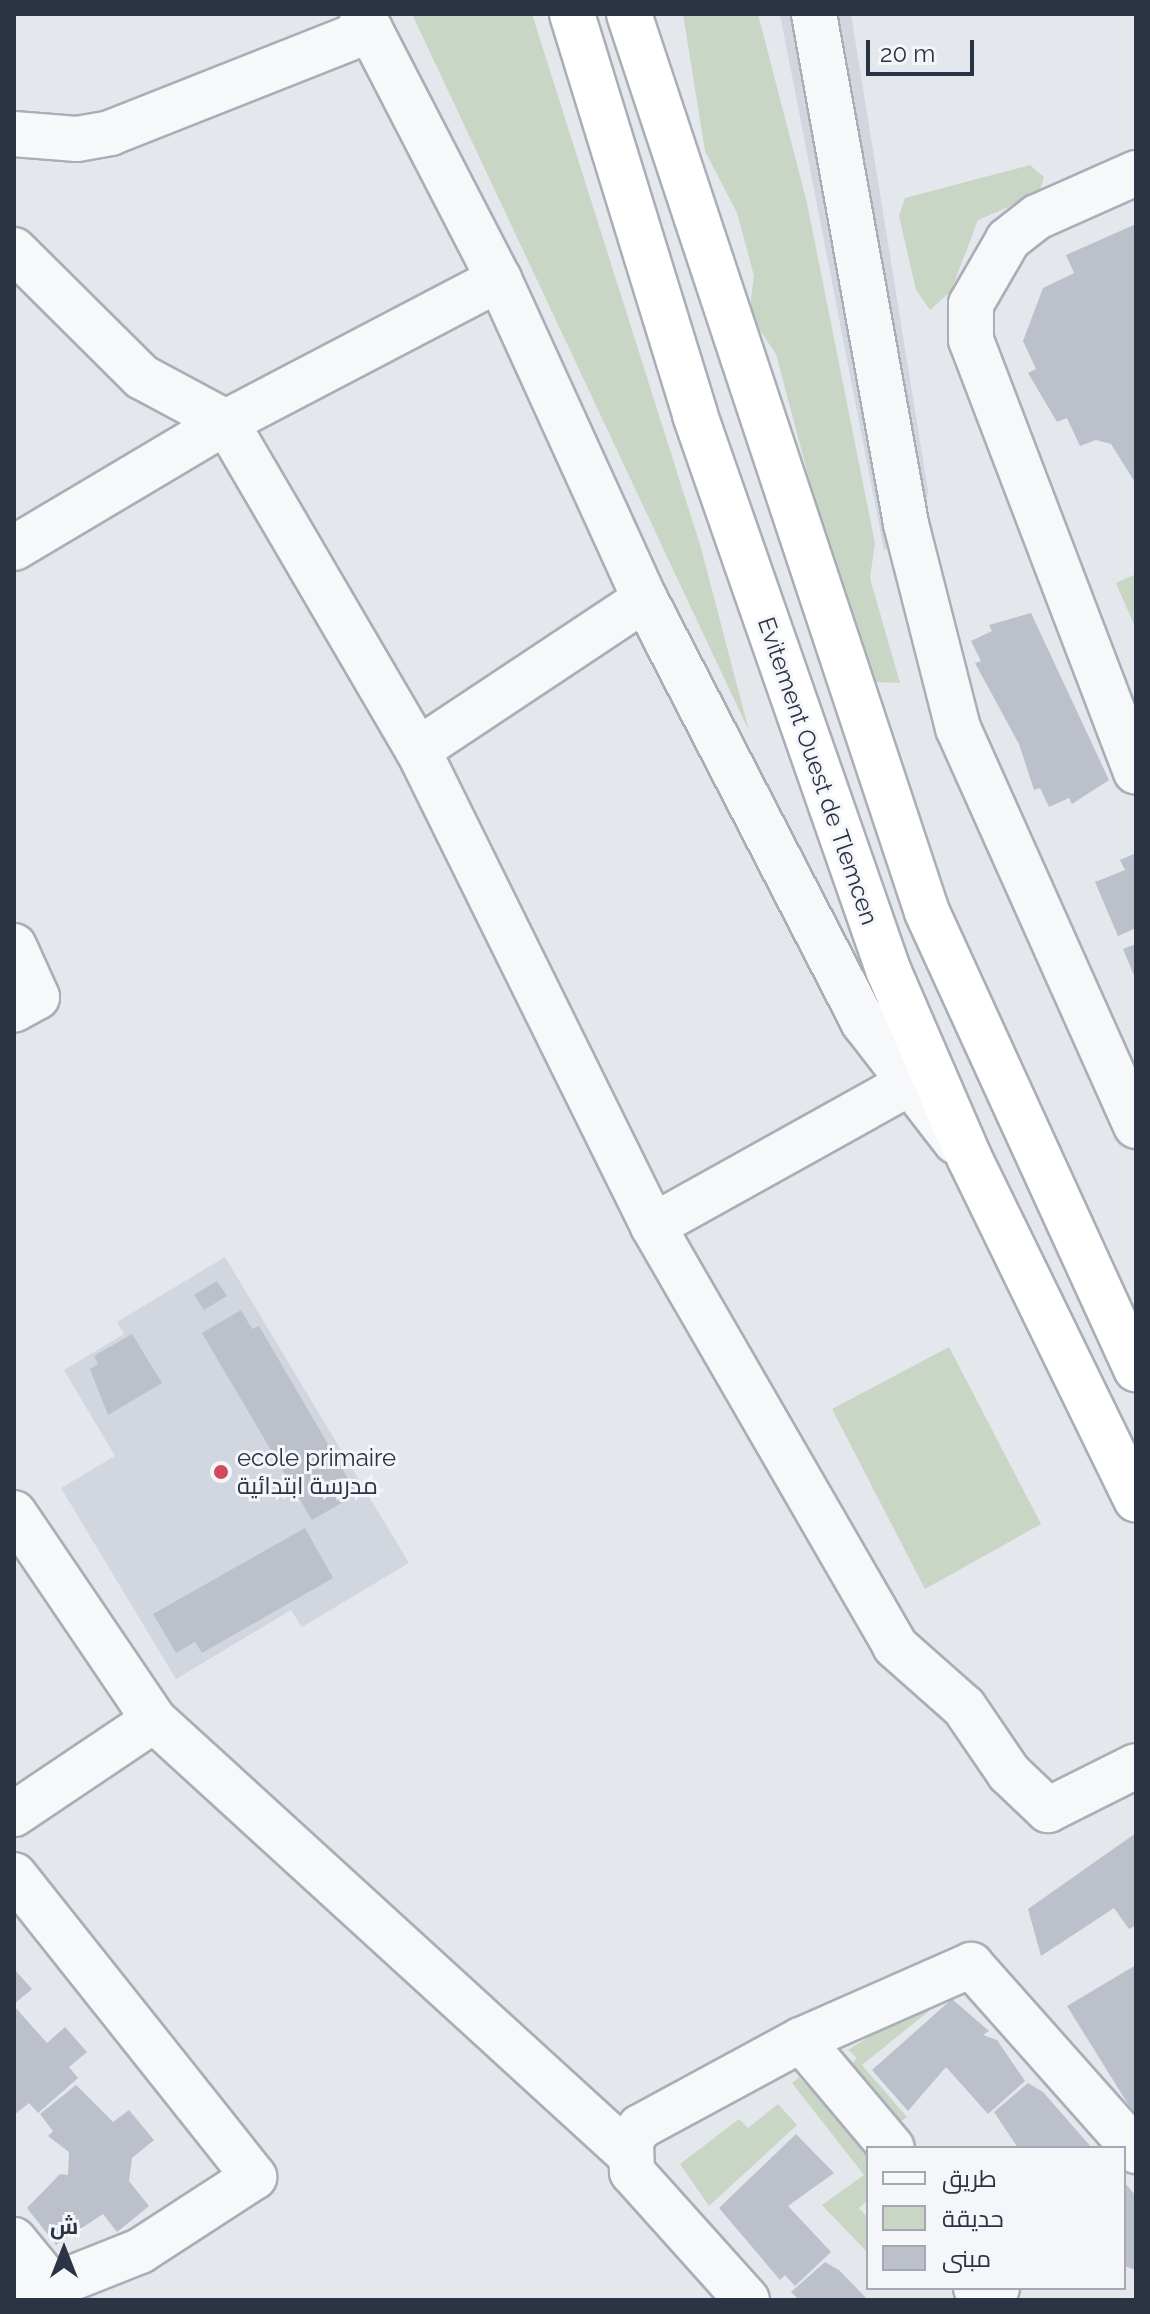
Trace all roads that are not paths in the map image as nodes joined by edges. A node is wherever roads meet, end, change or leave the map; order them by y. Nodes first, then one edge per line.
1 (572, 14) edge
2 (629, 14) edge
3 (814, 14) edge
4 (366, 22) edge
5 (14, 134) edge
6 (1136, 173) edge
7 (14, 250) edge
8 (499, 279) junction
9 (226, 422) junction
10 (14, 548) edge
11 (645, 599) junction
12 (1120, 674) edge
13 (418, 750) junction
14 (1136, 772) edge
15 (14, 946) edge
16 (14, 1010) edge
17 (908, 1084) junction
18 (1136, 1126) edge
19 (969, 1157) junction
20 (653, 1226) junction
21 (1136, 1369) edge
22 (1136, 1499) edge
23 (14, 1513) edge
24 (154, 1720) junction
25 (1136, 1766) edge
26 (14, 1814) edge
27 (14, 1875) edge
28 (801, 2040) junction
29 (890, 2146) edge
30 (1136, 2151) edge
31 (629, 2154) junction
32 (14, 2240) edge
33 (33, 2291) edge
34 (747, 2300) edge

1 - 19 highway, Evitement Ouest de Tlemcen
2 - 21 highway
3 - 18 street
4 - 5 street
4 - 8 street
6 - 12 street
7 - 9 street
8 - 9 street
8 - 11 street
9 - 10 street
9 - 13 street
11 - 13 street
11 - 17 street
12 - 14 street
13 - 20 street
15 - 16 street
17 - 19 street
17 - 20 street
19 - 22 highway, Evitement Ouest de Tlemcen
20 - 25 street
23 - 24 street
24 - 26 street
24 - 31 street
27 - 33 street
28 - 29 street
28 - 30 street
28 - 31 street
31 - 34 street
32 - 33 street

